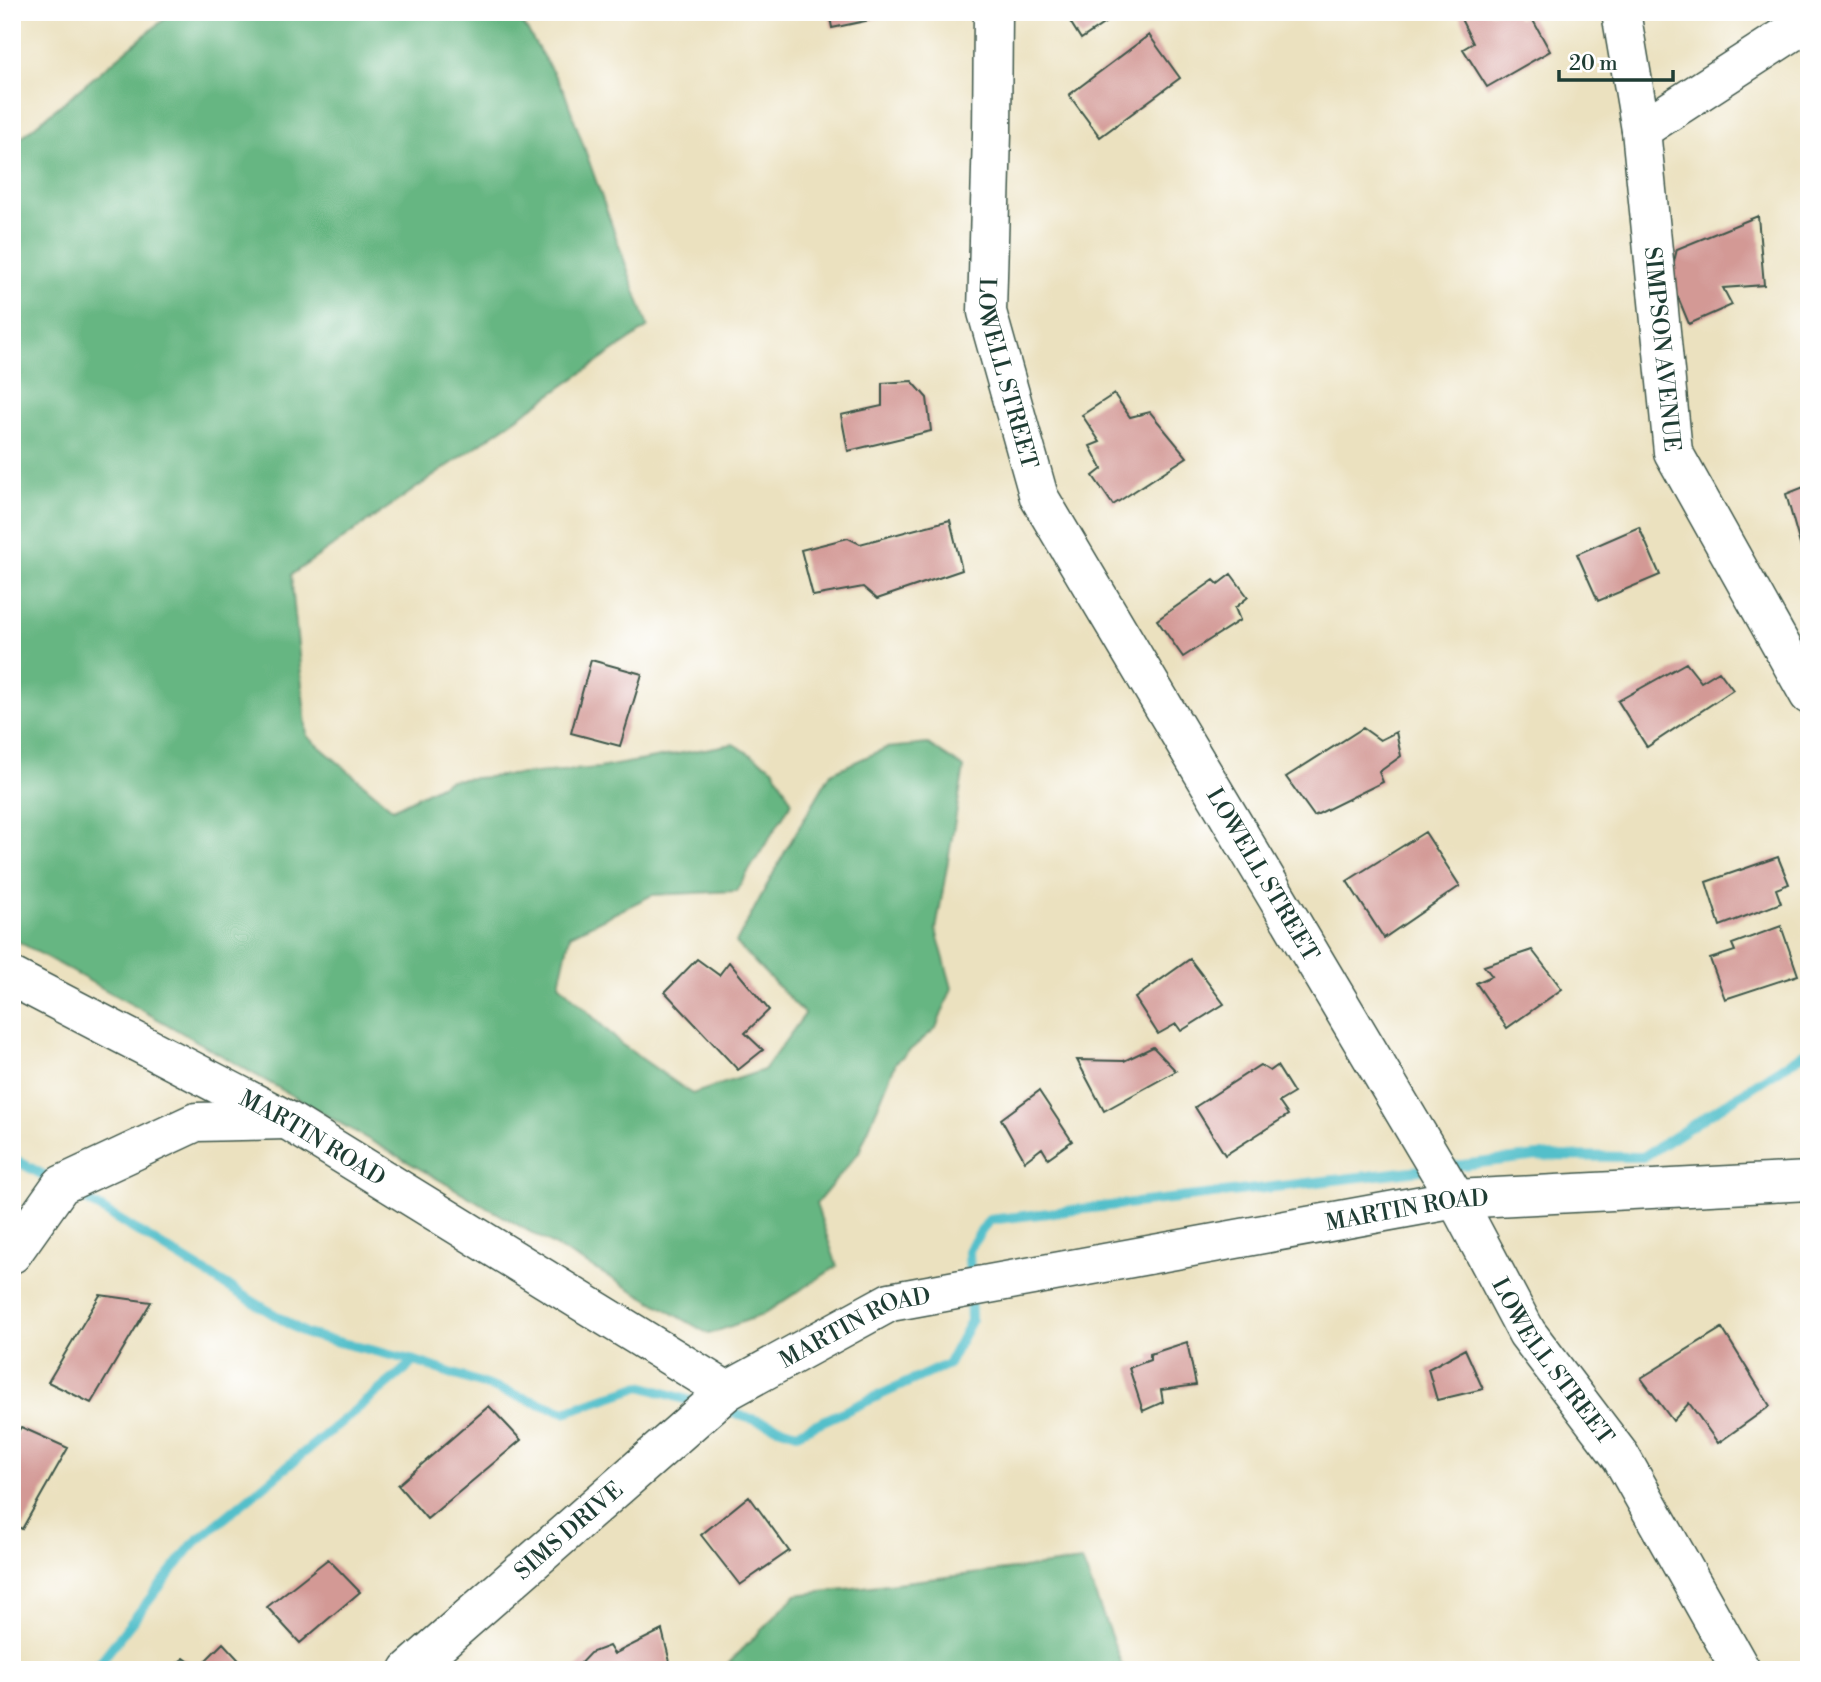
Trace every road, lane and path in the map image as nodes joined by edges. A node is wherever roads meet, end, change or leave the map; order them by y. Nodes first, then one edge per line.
1 (993, 12) edge
2 (1621, 12) edge
3 (1809, 21) edge
4 (1641, 130) junction
5 (1809, 695) edge
6 (12, 977) edge
7 (287, 1120) junction
8 (1809, 1181) edge
9 (1456, 1199) junction
10 (12, 1254) edge
11 (727, 1391) junction
12 (409, 1670) edge
13 (1741, 1670) edge

1 - 9 street, LOWELL STREET
2 - 4 street, SIMPSON AVENUE
3 - 4 street
4 - 5 street, SIMPSON AVENUE
6 - 7 street, MARTIN ROAD
7 - 10 street
7 - 11 street, MARTIN ROAD
8 - 9 street, MARTIN ROAD
9 - 11 street, MARTIN ROAD
9 - 13 street, LOWELL STREET
11 - 12 street, SIMS DRIVE

